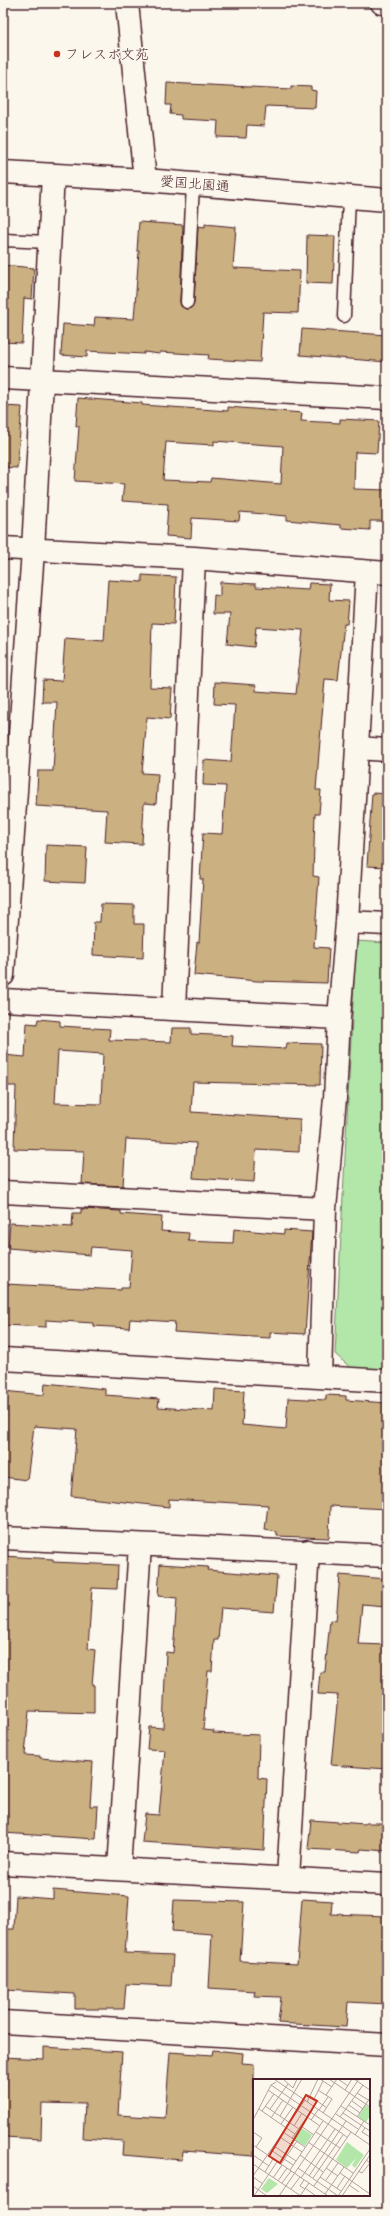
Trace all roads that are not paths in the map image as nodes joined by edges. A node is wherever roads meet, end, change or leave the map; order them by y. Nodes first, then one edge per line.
1 (128, 3) edge
2 (382, 3) edge
3 (387, 3) edge
4 (3, 172) edge
5 (53, 175) junction
6 (145, 180) junction
7 (193, 184) junction
8 (349, 198) junction
9 (387, 200) edge
10 (3, 240) edge
11 (48, 242) junction
12 (187, 302) dead end
13 (344, 316) dead end
14 (3, 378) edge
15 (41, 380) junction
16 (387, 398) edge
17 (3, 548) edge
18 (33, 550) junction
19 (194, 558) junction
20 (377, 573) edge
21 (357, 748) junction
22 (387, 750) edge
23 (347, 922) junction
24 (387, 924) edge
25 (3, 975) edge
26 (3, 1000) edge
27 (174, 1009) junction
28 (339, 1018) junction
29 (3, 1192) edge
30 (325, 1209) junction
31 (3, 1359) edge
32 (320, 1377) junction
33 (387, 1381) edge
34 (3, 1538) edge
35 (140, 1546) junction
36 (308, 1551) junction
37 (387, 1556) edge
38 (3, 1863) edge
39 (119, 1869) junction
40 (288, 1878) junction
41 (387, 1884) edge
42 (3, 2022) edge
43 (387, 2045) edge

1 - 6 street
2 - 3 street
4 - 5 street, 愛国北園通
5 - 6 street, 愛国北園通
5 - 11 street
6 - 7 street, 愛国北園通
7 - 8 street, 愛国北園通
7 - 12 lane
8 - 9 street, 愛国北園通
8 - 13 lane
10 - 11 lane
11 - 15 street
14 - 15 street
15 - 16 street
15 - 18 street
17 - 18 street
18 - 19 street
18 - 25 street
19 - 20 street
19 - 27 street
20 - 21 street
21 - 22 street
21 - 23 street
23 - 24 street
23 - 28 street
26 - 27 street
27 - 28 street
28 - 30 street
29 - 30 street
30 - 32 street
31 - 32 street
32 - 33 street
34 - 35 street
35 - 36 street
35 - 39 street
36 - 37 street
36 - 40 street
38 - 39 street
39 - 40 street
40 - 41 street
42 - 43 street

